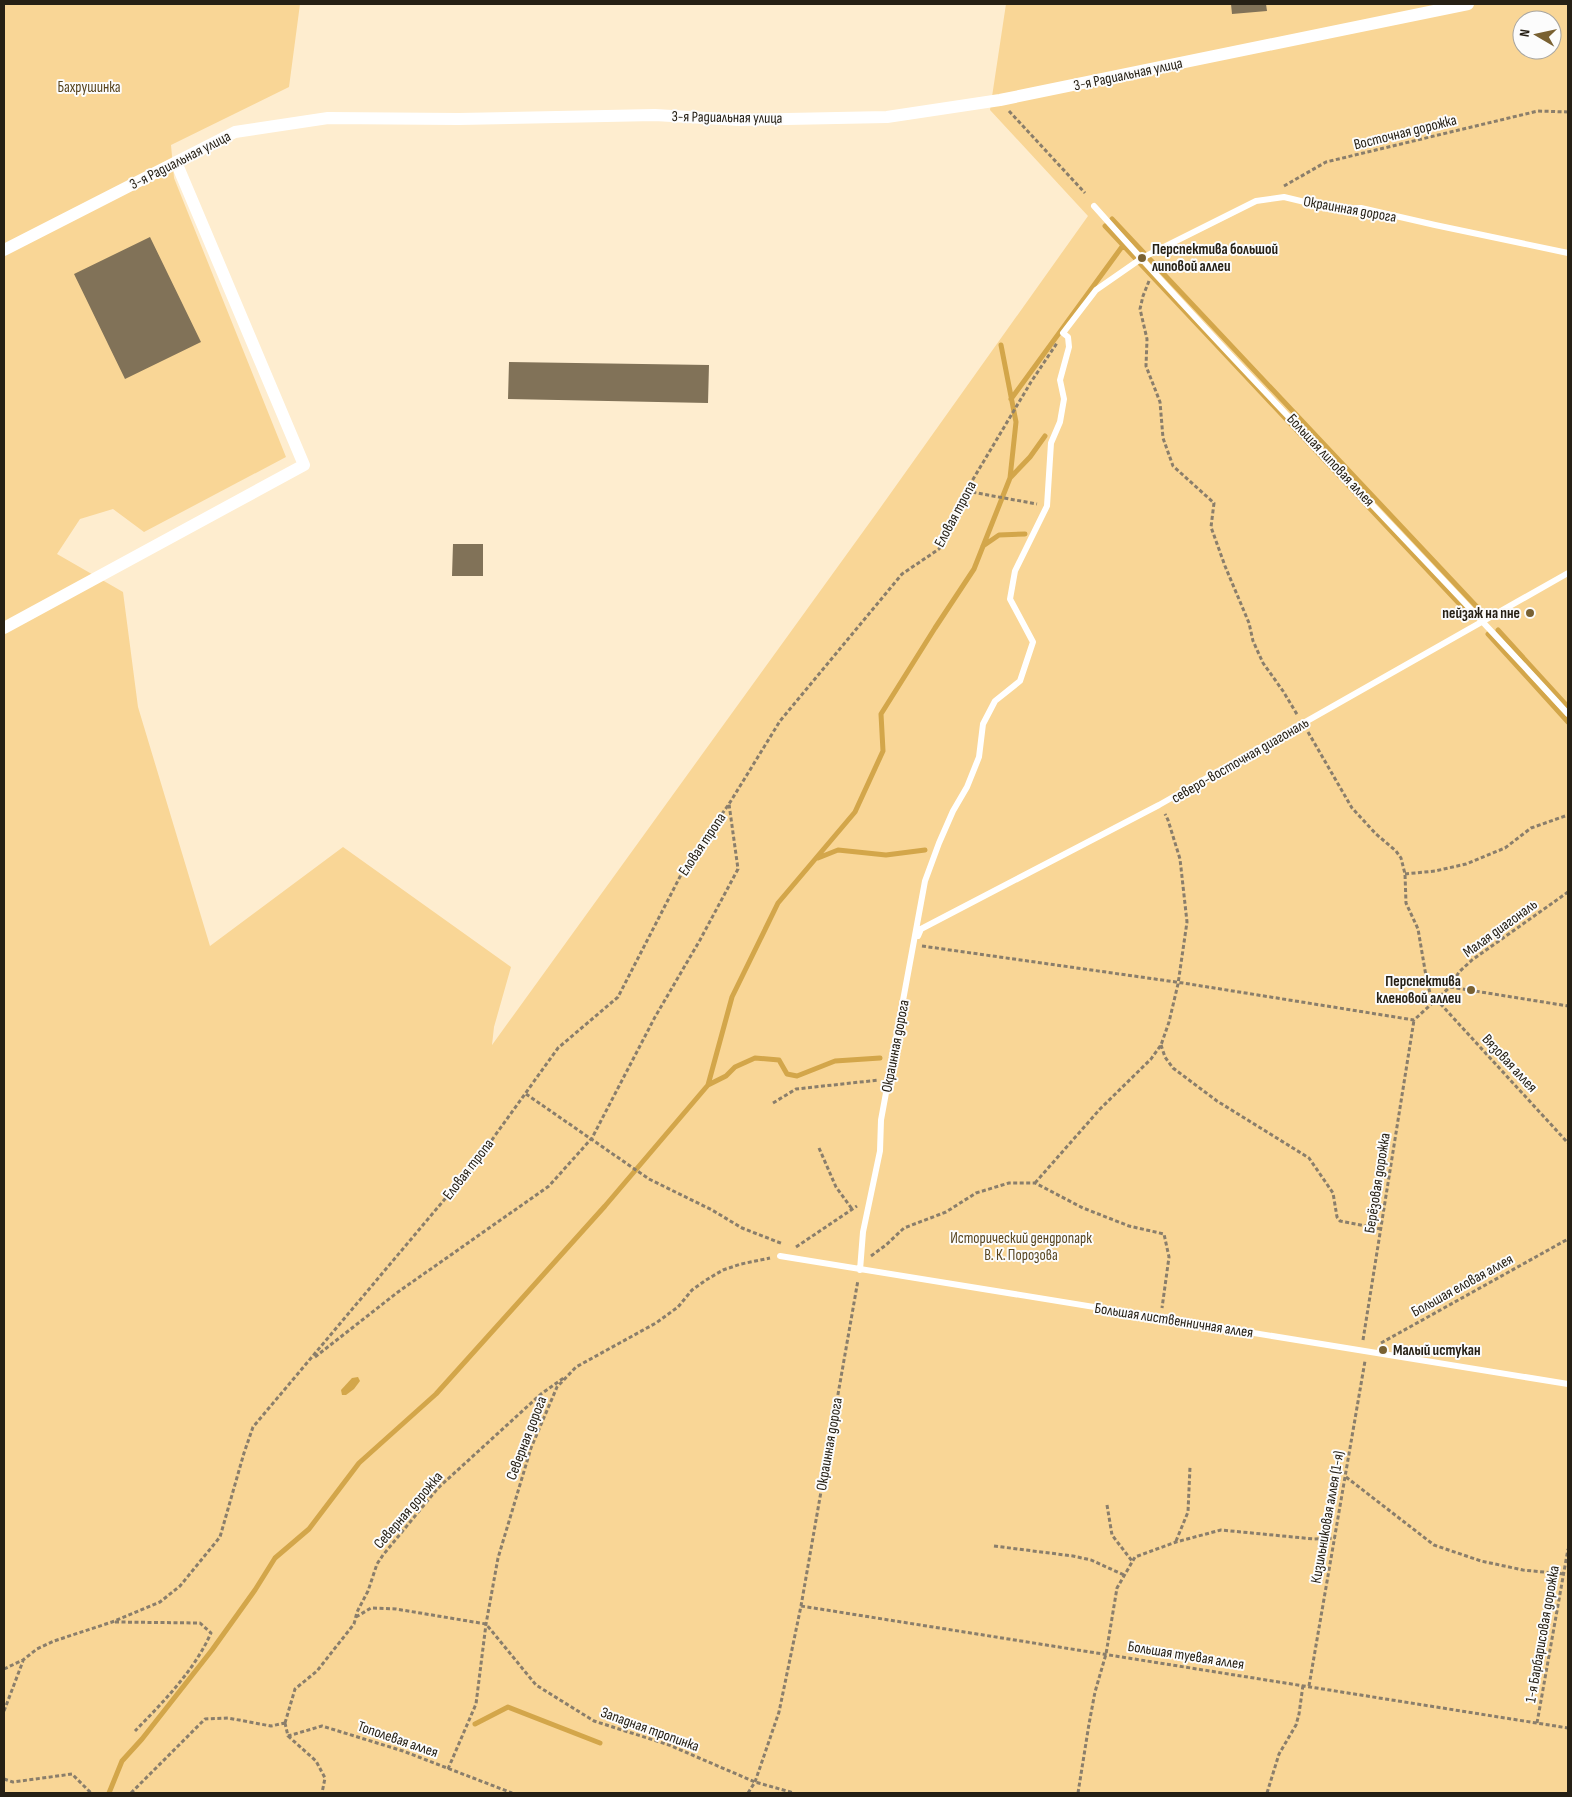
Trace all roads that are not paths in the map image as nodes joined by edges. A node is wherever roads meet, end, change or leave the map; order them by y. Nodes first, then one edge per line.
1 (1468, 4) edge
2 (176, 162) junction
3 (1094, 206) dead end
4 (4, 250) edge
5 (1568, 253) edge
6 (1142, 258) junction
7 (1568, 573) edge
8 (1484, 621) junction
9 (4, 628) edge
10 (1568, 714) edge
11 (914, 945) junction
12 (780, 1256) road end
13 (860, 1266) junction
14 (1568, 1384) edge

1 - 2 street, 3-я Радиальная улица
2 - 4 street, 3-я Радиальная улица
2 - 9 street
3 - 6 lane, Большая липовая аллея
5 - 6 lane, Окраинная дорога
6 - 8 lane, Большая липовая аллея
6 - 11 lane, Окраинная дорога
7 - 8 lane, северо-восточная диагональ
8 - 10 lane, Большая липовая аллея
8 - 11 lane, северо-восточная диагональ
11 - 13 lane, Окраинная дорога
12 - 13 lane, Большая лиственничная аллея
13 - 14 lane, Большая лиственничная аллея

